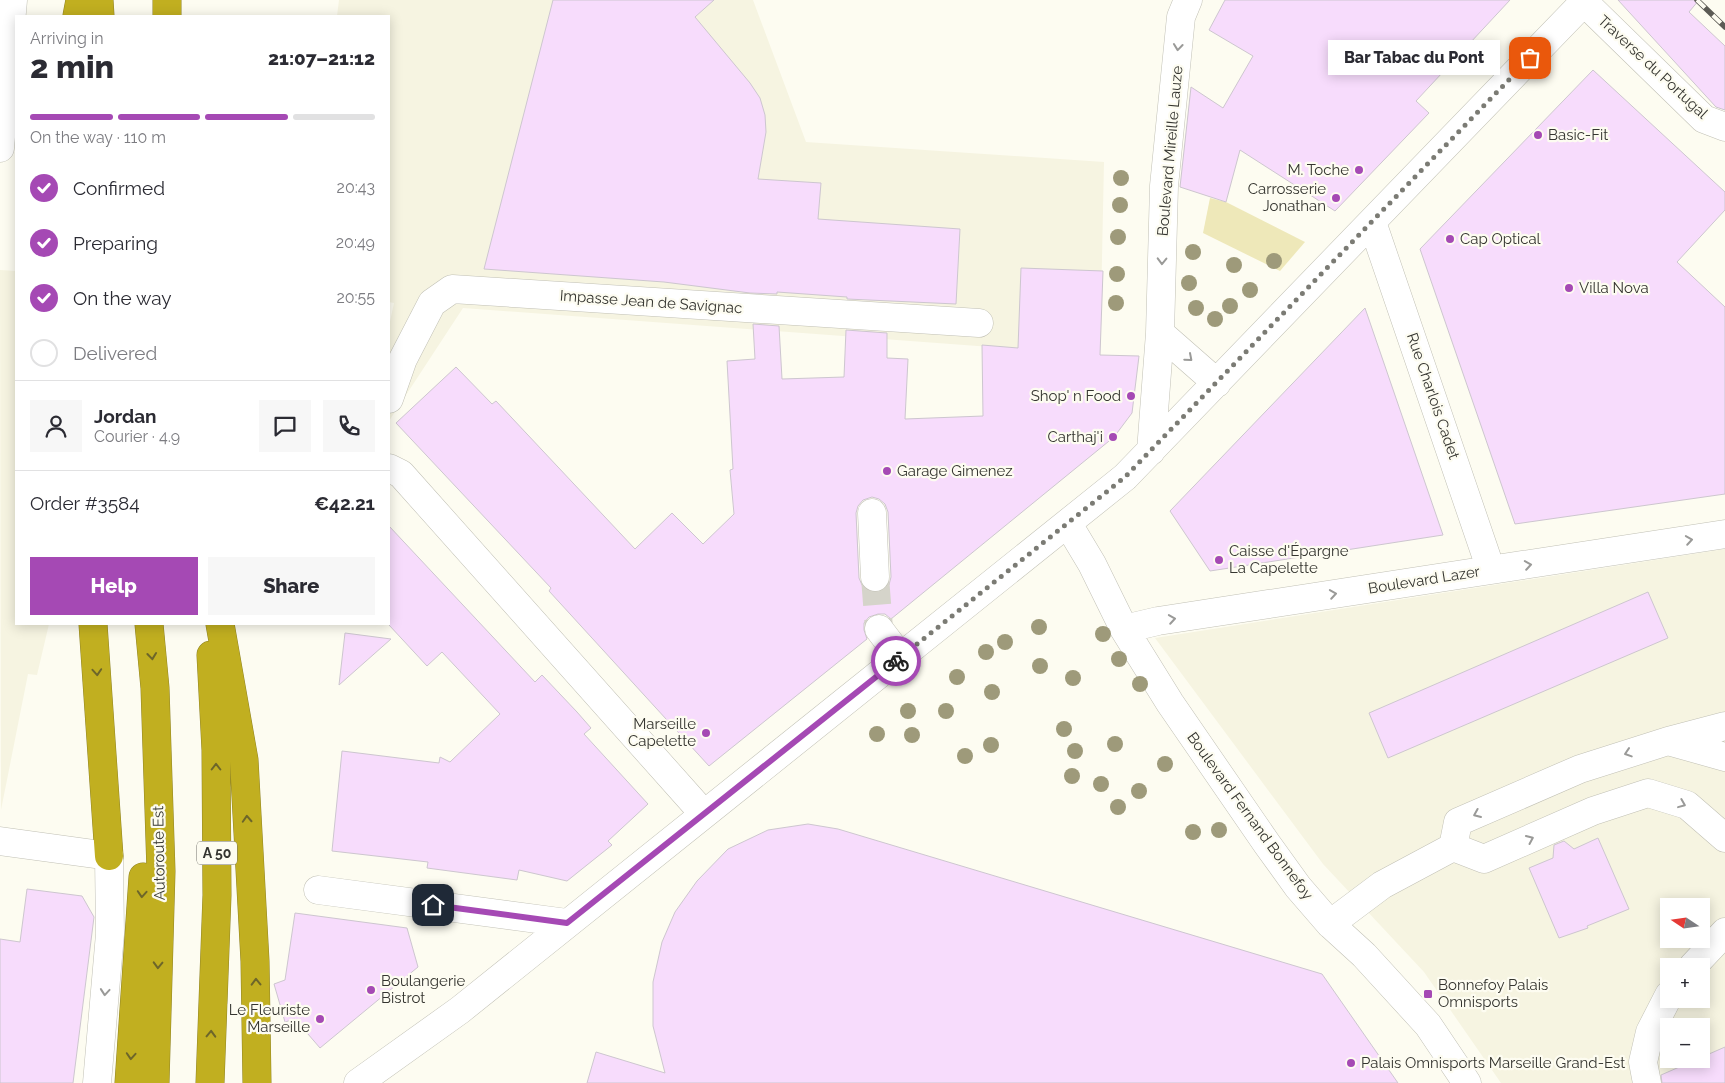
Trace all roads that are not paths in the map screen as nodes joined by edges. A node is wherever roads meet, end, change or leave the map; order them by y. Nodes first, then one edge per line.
1 (13, 0) edge
2 (80, 0) edge
3 (99, 0) edge
4 (167, 0) edge
5 (1188, 0) edge
6 (1585, 1) edge
7 (77, 15) edge
8 (100, 15) edge
9 (168, 15) edge
10 (1725, 127) edge
11 (0, 148) edge
12 (1372, 222) junction
13 (979, 323) dead end
14 (1160, 333) junction
15 (1217, 382) junction
16 (390, 395) edge
17 (1151, 451) junction
18 (390, 468) edge
19 (872, 513) dead end
20 (1068, 524) junction
21 (1725, 534) edge
22 (1491, 570) junction
23 (875, 577) tunnel mouth
24 (93, 625) edge
25 (149, 625) edge
26 (209, 625) edge
27 (220, 625) edge
28 (879, 629) tunnel mouth
29 (1124, 629) junction
30 (901, 658) junction
31 (155, 688) junction
32 (1725, 726) edge
33 (1668, 741) junction
34 (1725, 757) edge
35 (704, 814) junction
36 (1725, 838) edge
37 (0, 841) edge
38 (1453, 847) junction
39 (109, 856) junction
40 (318, 890) dead end
41 (567, 923) junction
42 (1330, 924) junction
43 (1725, 932) edge
44 (1701, 958) edge
45 (1662, 1008) edge
46 (460, 1010) junction
47 (97, 1083) edge
48 (129, 1083) edge
49 (155, 1083) edge
50 (210, 1083) edge
51 (257, 1083) edge
52 (358, 1083) edge
53 (390, 1083) edge
54 (1467, 1083) edge
55 (1647, 1083) edge

1 - 11 street
2 - 7 highway
3 - 8 highway
4 - 9 highway
5 -> 14 street, Boulevard Mireille Lauze
6 - 10 street, Traverse du Portugal
6 - 12 street
12 - 15 street
12 - 22 street, Rue Charlois Cadet
13 - 16 street, Impasse Jean de Savignac
14 -> 15 street
14 - 17 street, Boulevard Mireille Lauze
15 - 17 street
17 - 20 street
18 - 35 street
19 - 23 street
20 - 29 street, Boulevard Fernand Bonnefoy
20 - 30 street
22 -> 21 street, Boulevard Lazer
29 -> 22 street, Boulevard Lazer
24 -> 39 highway
25 -> 31 highway, Autoroute Est
50 -> 26 highway, A 50
51 -> 27 highway
28 - 30 street
29 - 42 street, Boulevard Fernand Bonnefoy
30 - 35 street
31 -> 48 highway
31 -> 49 highway, Autoroute Est
32 - 33 street
33 - 34 street
33 -> 38 street
35 - 41 street
38 -> 36 street
37 - 39 street
38 - 42 street
39 -> 47 street
40 - 41 street
41 - 46 street
42 - 54 street, Boulevard Fernand Bonnefoy
43 - 44 street
45 - 55 street
46 - 52 street
46 - 53 street

